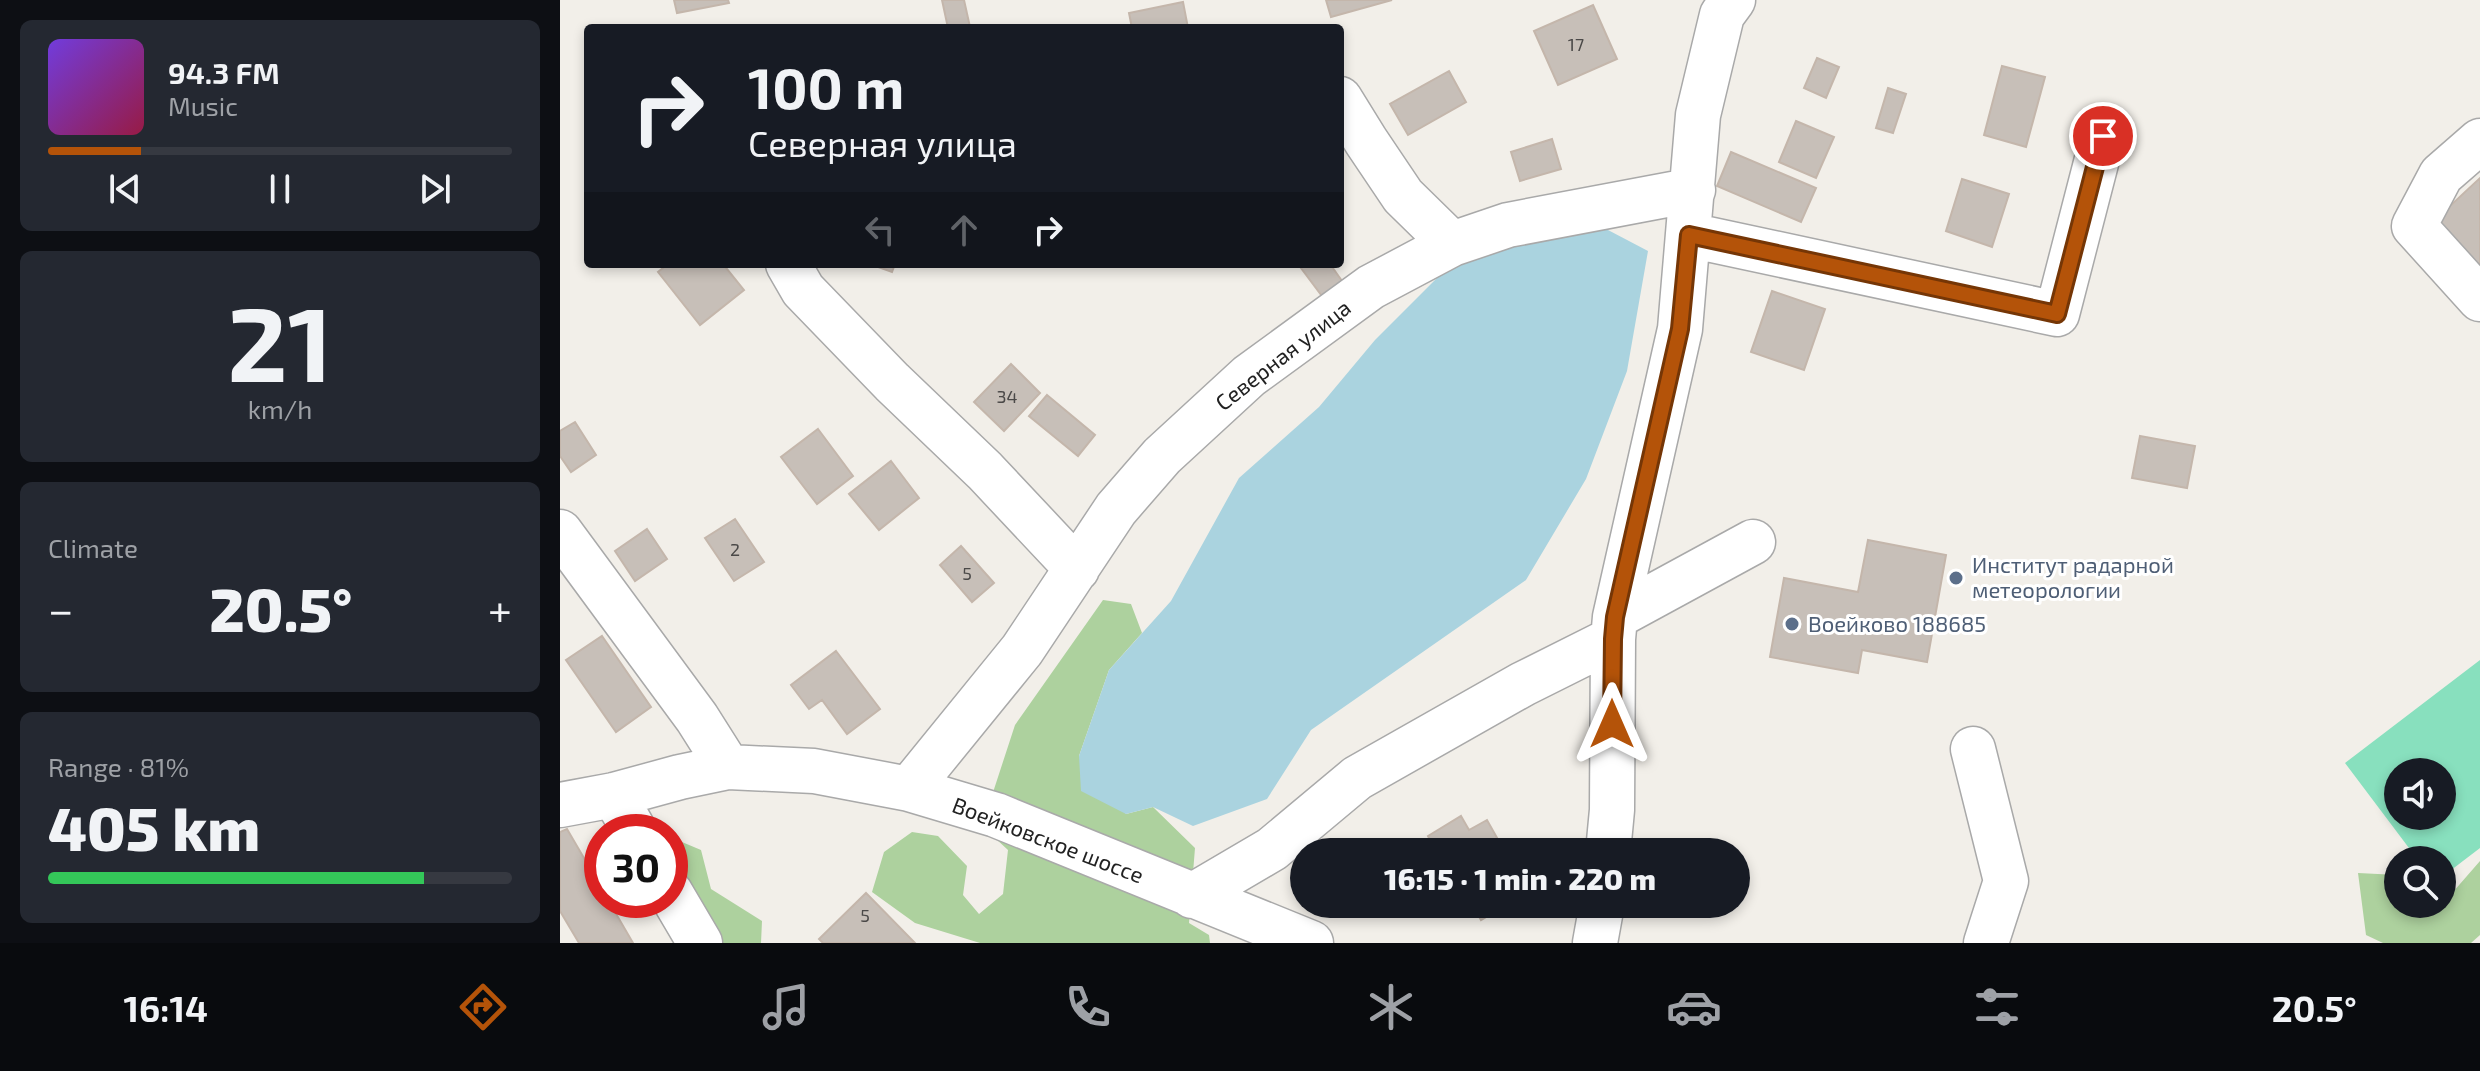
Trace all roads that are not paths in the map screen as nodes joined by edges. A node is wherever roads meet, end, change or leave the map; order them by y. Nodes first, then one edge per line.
1 (1733, 0) edge
2 (1344, 105) edge
3 (2103, 136) dead end
4 (2480, 141) edge
5 (1693, 190) junction
6 (1689, 235) junction
7 (1452, 244) junction
8 (790, 268) edge
9 (2480, 299) edge
10 (560, 532) edge
11 (1753, 542) dead end
12 (1077, 569) junction
13 (1614, 628) junction
14 (1973, 749) dead end
15 (728, 767) junction
16 (909, 789) junction
17 (560, 805) edge
18 (624, 814) edge
19 (1609, 838) edge
20 (1192, 896) junction
21 (685, 918) edge
22 (1599, 918) edge
23 (1259, 934) edge
24 (700, 943) edge
25 (1311, 943) edge
26 (1595, 943) edge
27 (1986, 943) edge

1 - 5 street
2 - 7 street
3 - 6 street
4 - 9 street
5 - 6 street
5 - 7 street, Северная улица
6 - 13 street
7 - 12 street, Северная улица
8 - 12 street
10 - 15 street
11 - 13 street
12 - 16 street, Северная улица
13 - 19 street
13 - 20 street
14 - 27 street
15 - 16 street, Воейковское шоссе
15 - 18 street, Воейковское шоссе
16 - 20 street, Воейковское шоссе
17 - 18 street, Воейковское шоссе
20 - 23 street, Воейковское шоссе
21 - 24 street
22 - 26 street
23 - 25 street, Воейковское шоссе

